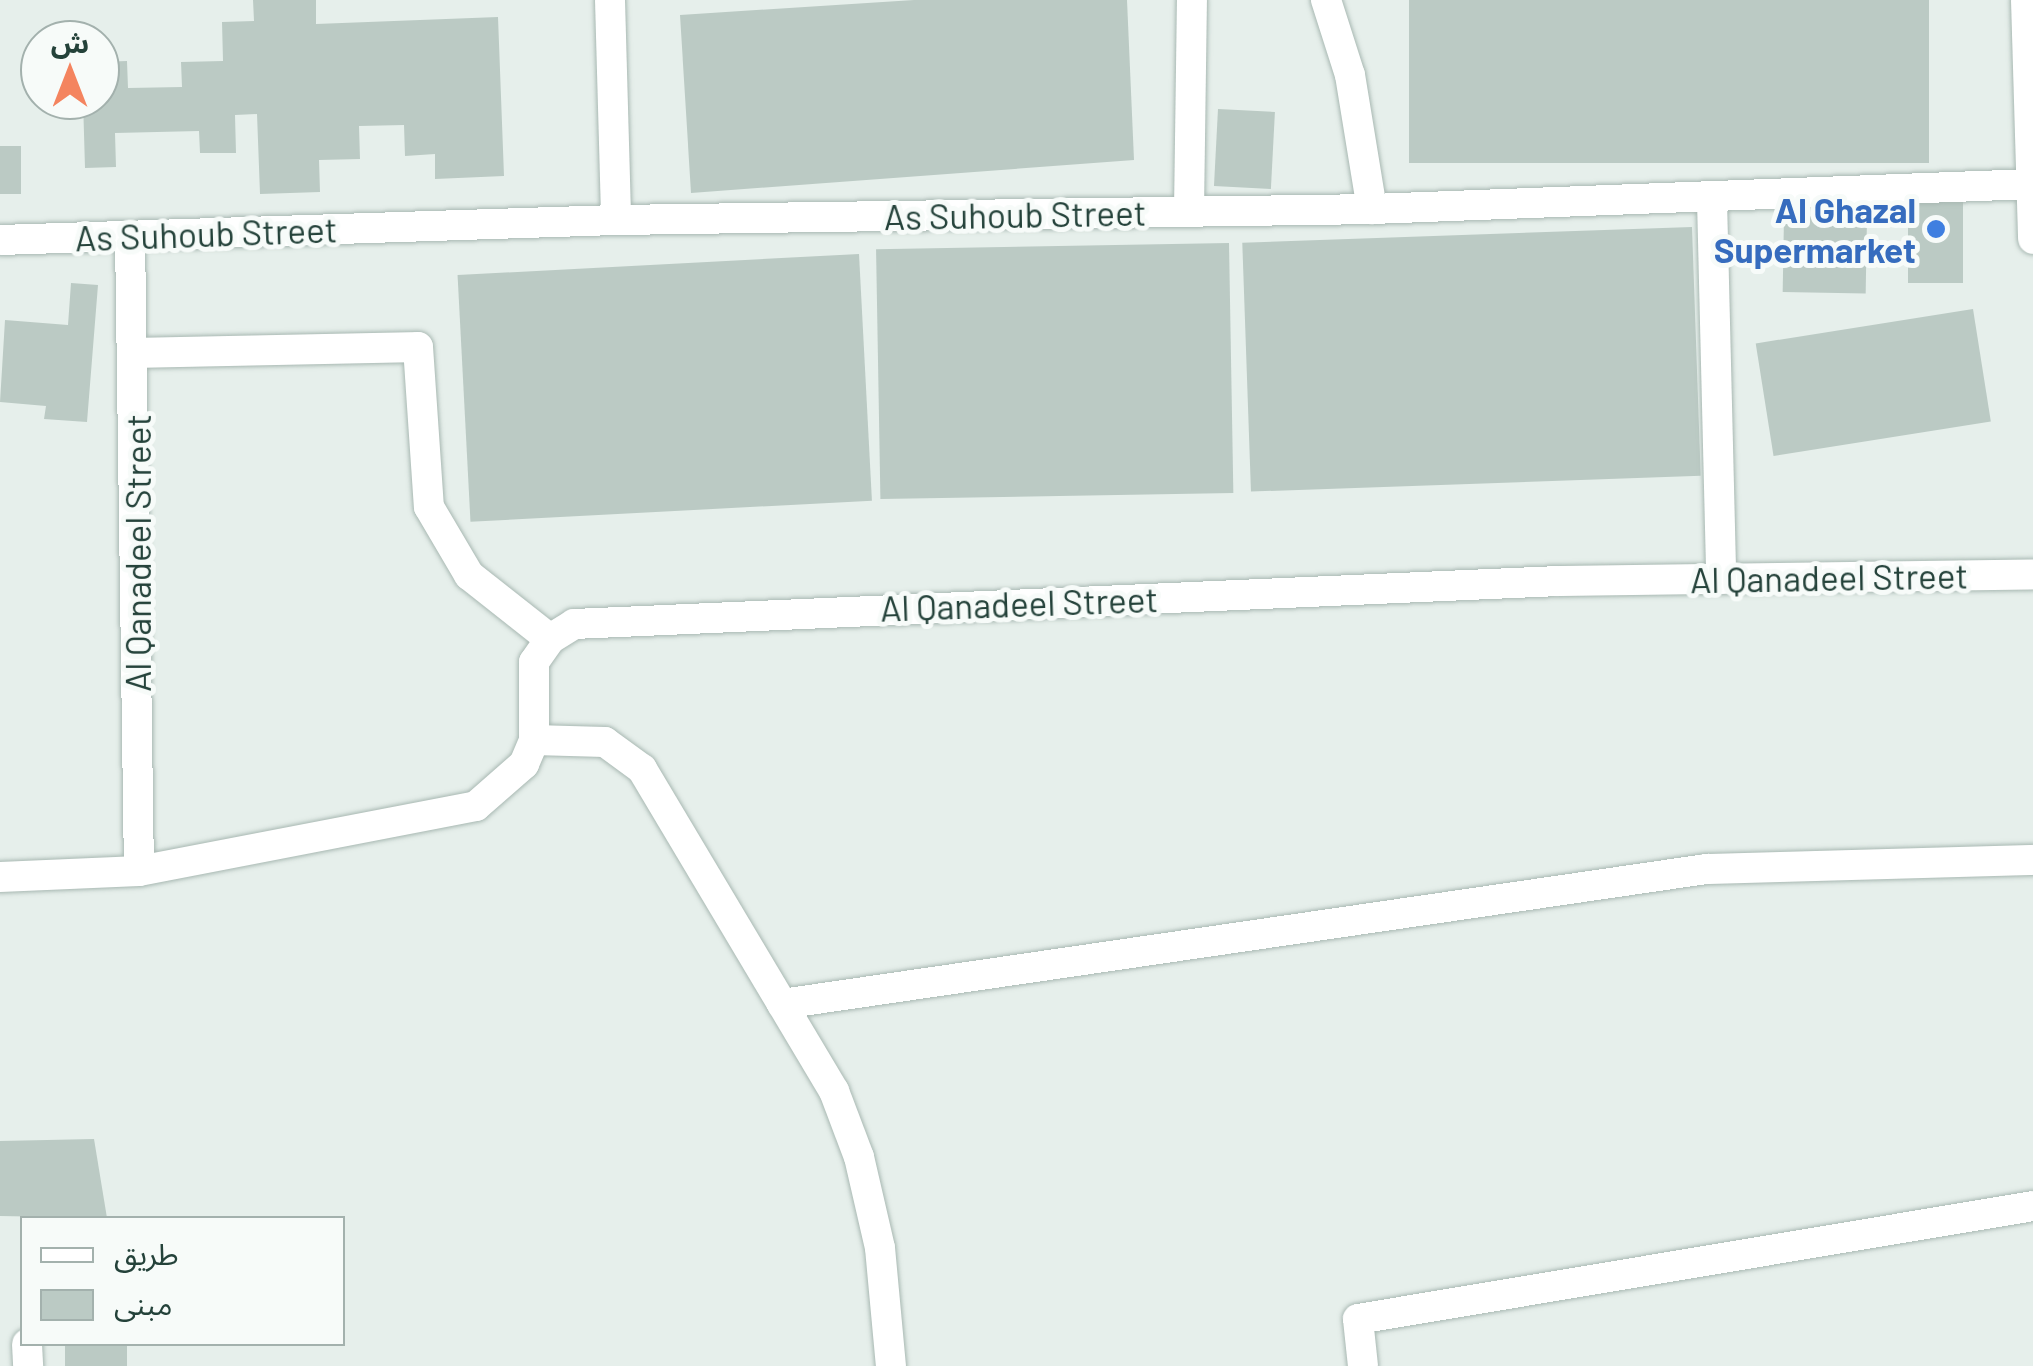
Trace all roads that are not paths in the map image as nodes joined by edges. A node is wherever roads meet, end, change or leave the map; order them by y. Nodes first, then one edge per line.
1 (610, 0) edge
2 (1192, 0) edge
3 (1326, 0) edge
4 (2026, 0) edge
5 (2030, 184) junction
6 (1712, 200) junction
7 (1372, 209) junction
8 (1189, 211) junction
9 (616, 220) junction
10 (130, 236) junction
11 (0, 240) edge
12 (2033, 240) edge
13 (135, 354) junction
14 (2033, 574) edge
15 (1721, 579) junction
16 (550, 638) junction
17 (534, 740) junction
18 (2033, 860) edge
19 (139, 871) junction
20 (0, 878) edge
21 (782, 1004) junction
22 (2033, 1206) edge
23 (891, 1366) edge
24 (1363, 1366) edge

1 - 9 street
2 - 8 street
3 - 7 street
4 - 5 street
5 - 6 street, As Suhoub Street
5 - 12 street
6 - 7 street, As Suhoub Street
6 - 15 street
7 - 8 street, As Suhoub Street
8 - 9 street, As Suhoub Street
9 - 10 street, As Suhoub Street
10 - 11 street, As Suhoub Street
10 - 13 street, Al Qanadeel Street
13 - 16 street
13 - 19 street, Al Qanadeel Street
14 - 15 street, Al Qanadeel Street
15 - 16 street, Al Qanadeel Street
16 - 17 street
17 - 19 street
17 - 21 street
18 - 21 street
19 - 20 street
21 - 23 street
22 - 24 street

